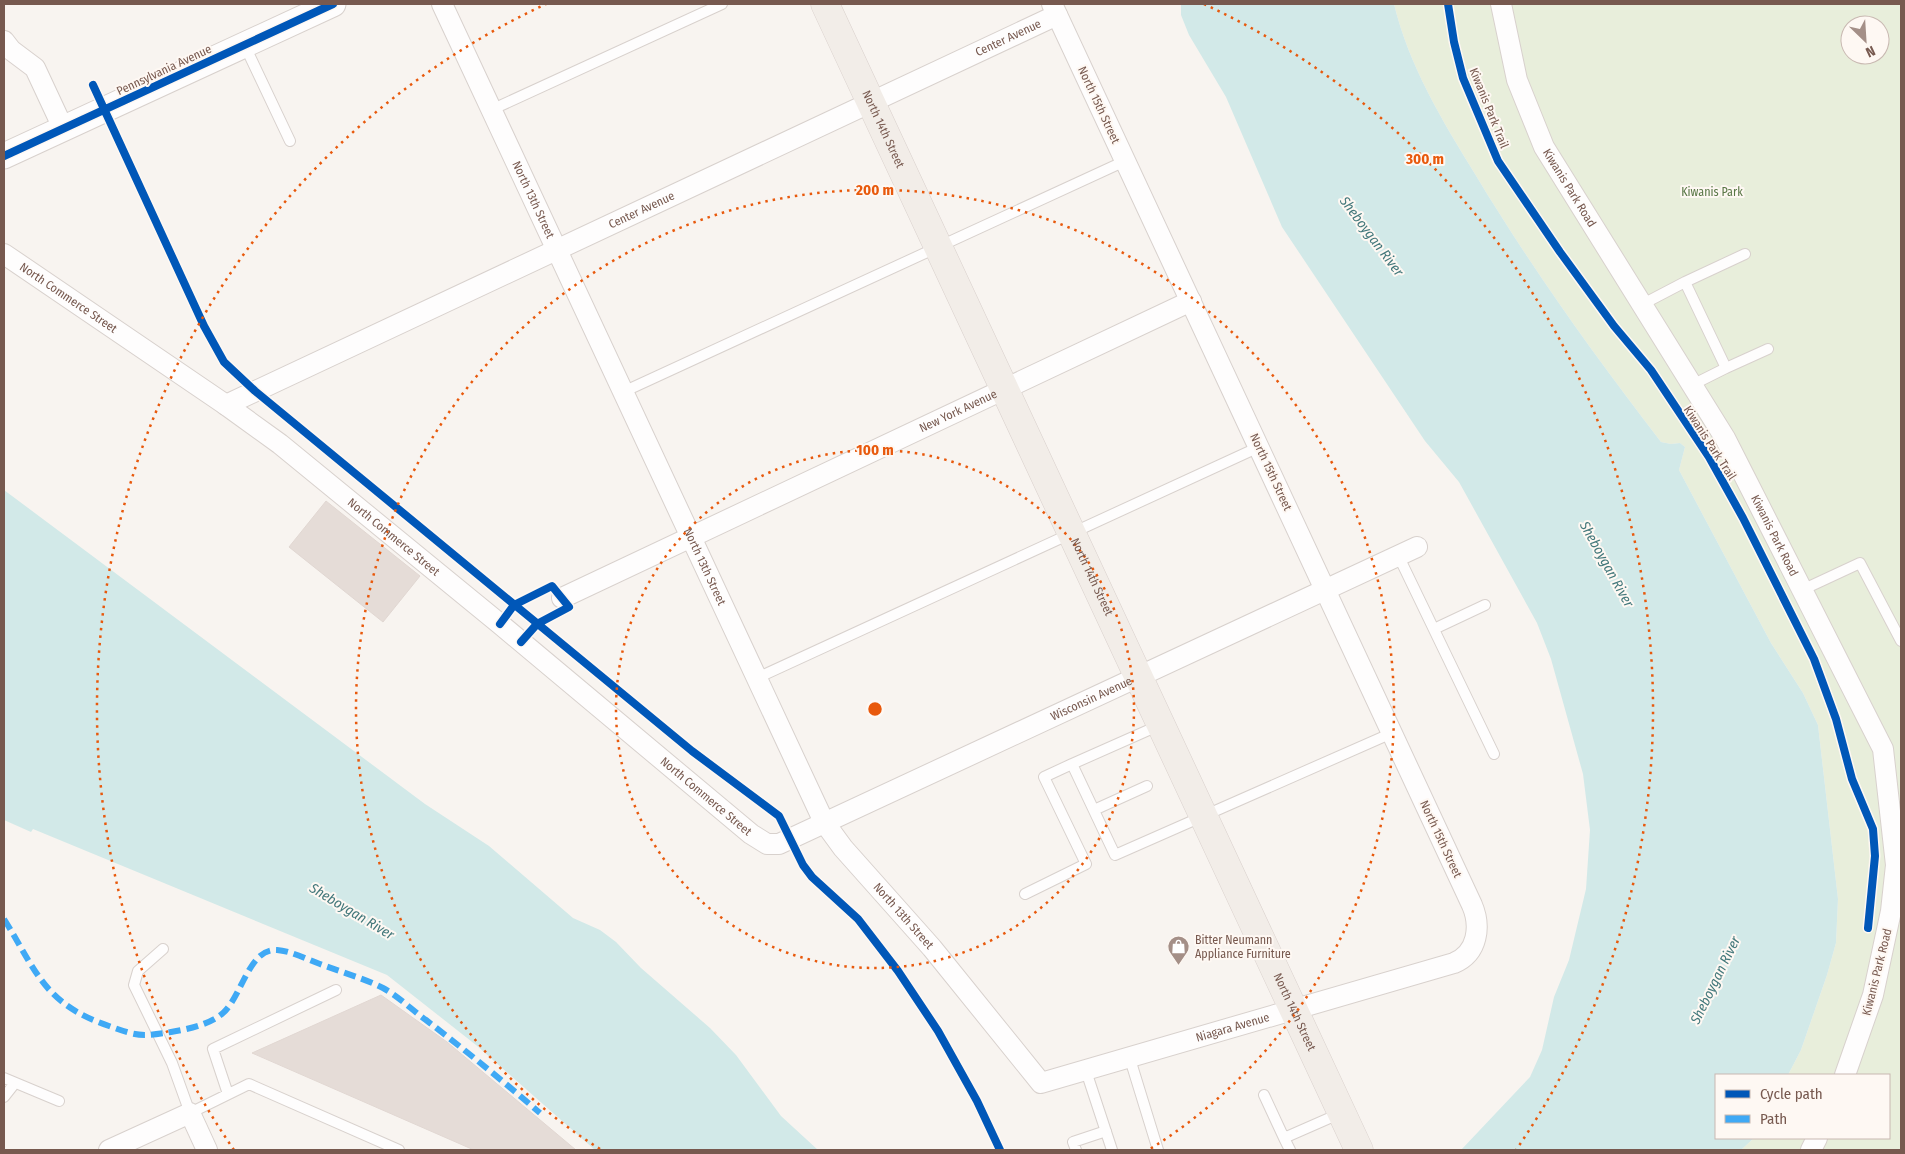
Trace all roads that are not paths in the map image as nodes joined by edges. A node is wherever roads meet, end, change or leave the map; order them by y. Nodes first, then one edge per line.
1 (333, 4) edge
2 (442, 4) edge
3 (722, 4) edge
4 (825, 4) edge
5 (1501, 4) edge
6 (1054, 9) edge
7 (4, 41) edge
8 (244, 45) junction
9 (871, 102) junction
10 (491, 110) junction
11 (63, 128) junction
12 (290, 142) dead end
13 (4, 156) edge
14 (1125, 160) junction
15 (938, 246) junction
16 (556, 250) junction
17 (4, 254) edge
18 (1745, 254) dead end
19 (1685, 282) junction
20 (1191, 301) junction
21 (1641, 305) junction
22 (1768, 349) dead end
23 (1726, 368) junction
24 (1692, 385) junction
25 (1005, 388) junction
26 (623, 392) junction
27 (226, 405) junction
28 (1260, 447) junction
29 (1073, 533) junction
30 (690, 536) junction
31 (1417, 547) dead end
32 (1398, 555) junction
33 (1325, 589) junction
34 (1802, 590) junction
35 (562, 598) dead end
36 (1485, 605) dead end
37 (1434, 629) junction
38 (1901, 641) edge
39 (1139, 675) junction
40 (756, 678) junction
41 (1161, 724) junction
42 (1392, 733) junction
43 (1494, 754) dead end
44 (1072, 764) junction
45 (1148, 786) dead end
46 (1094, 810) junction
47 (1202, 816) junction
48 (824, 822) junction
49 (767, 844) joint
50 (1026, 894) dead end
51 (1474, 942) joint
52 (163, 949) dead end
53 (336, 990) dead end
54 (1294, 1011) junction
55 (1130, 1059) junction
56 (1086, 1071) junction
57 (1845, 1074) edge
58 (4, 1078) edge
59 (16, 1082) junction
60 (1041, 1083) joint
61 (228, 1094) junction
62 (1264, 1095) dead end
63 (4, 1097) edge
64 (59, 1100) dead end
65 (190, 1113) junction
66 (1342, 1113) junction
67 (1106, 1131) junction
68 (1284, 1138) junction
69 (109, 1150) edge
70 (207, 1150) edge
71 (399, 1150) edge
72 (1076, 1150) edge
73 (1112, 1150) edge
74 (1158, 1150) edge
75 (1290, 1150) edge
76 (1359, 1150) edge

1 - 8 street, Pennsylvania Avenue
2 - 10 street, North 13th Street
3 - 10 lane
4 - 9 main road, North 14th Street
5 - 21 street, Kiwanis Park Road
6 - 9 street, Center Avenue
6 - 14 street, North 15th Street
7 - 11 street
8 - 11 street, Pennsylvania Avenue
8 - 12 lane
9 - 15 main road, North 14th Street
9 - 16 street, Center Avenue
10 - 16 street, North 13th Street
11 - 13 street, Pennsylvania Avenue
14 - 15 lane
14 - 20 street, North 15th Street
15 - 25 main road, North 14th Street
15 - 26 lane
16 - 26 street, North 13th Street
16 - 27 street, Center Avenue
17 - 27 street, North Commerce Street
18 - 19 lane
19 - 21 lane
19 - 23 lane
20 - 25 street, New York Avenue
20 - 28 street, North 15th Street
21 - 24 street, Kiwanis Park Road
22 - 23 lane
23 - 24 lane
24 - 34 street, Kiwanis Park Road
25 - 29 main road, North 14th Street
25 - 30 street, New York Avenue
26 - 30 street, North 13th Street
27 - 49 street, North Commerce Street
28 - 29 lane
28 - 33 street, North 15th Street
29 - 39 main road, North 14th Street
29 - 40 lane
30 - 35 street, New York Avenue
30 - 40 street, North 13th Street
31 - 32 street, Wisconsin Avenue
32 - 33 street, Wisconsin Avenue
32 - 37 lane
33 - 39 street, Wisconsin Avenue
33 - 42 street, North 15th Street
34 - 38 lane
34 - 57 street, Kiwanis Park Road
36 - 37 lane
37 - 43 lane
39 - 41 main road, North 14th Street
39 - 48 street, Wisconsin Avenue
40 - 48 street, North 13th Street
41 - 44 lane
41 - 47 main road, North 14th Street
42 - 47 lane
42 - 51 street, North 15th Street
44 - 46 lane
44 - 50 lane
45 - 46 lane
46 - 47 lane
47 - 54 main road, North 14th Street
48 - 49 street, Wisconsin Avenue
48 - 60 street, North 13th Street
51 - 54 street, Niagara Avenue
52 - 65 lane
53 - 61 lane
54 - 55 street, Niagara Avenue
54 - 66 main road, North 14th Street
55 - 56 street, Niagara Avenue
55 - 74 lane
56 - 60 street, Niagara Avenue
56 - 67 lane
58 - 59 lane
59 - 63 lane
59 - 64 lane
61 - 65 lane
61 - 71 lane
62 - 68 lane
65 - 69 street
65 - 70 street
66 - 68 lane
66 - 76 main road, North 14th Street
67 - 72 lane
67 - 73 lane
68 - 75 lane

